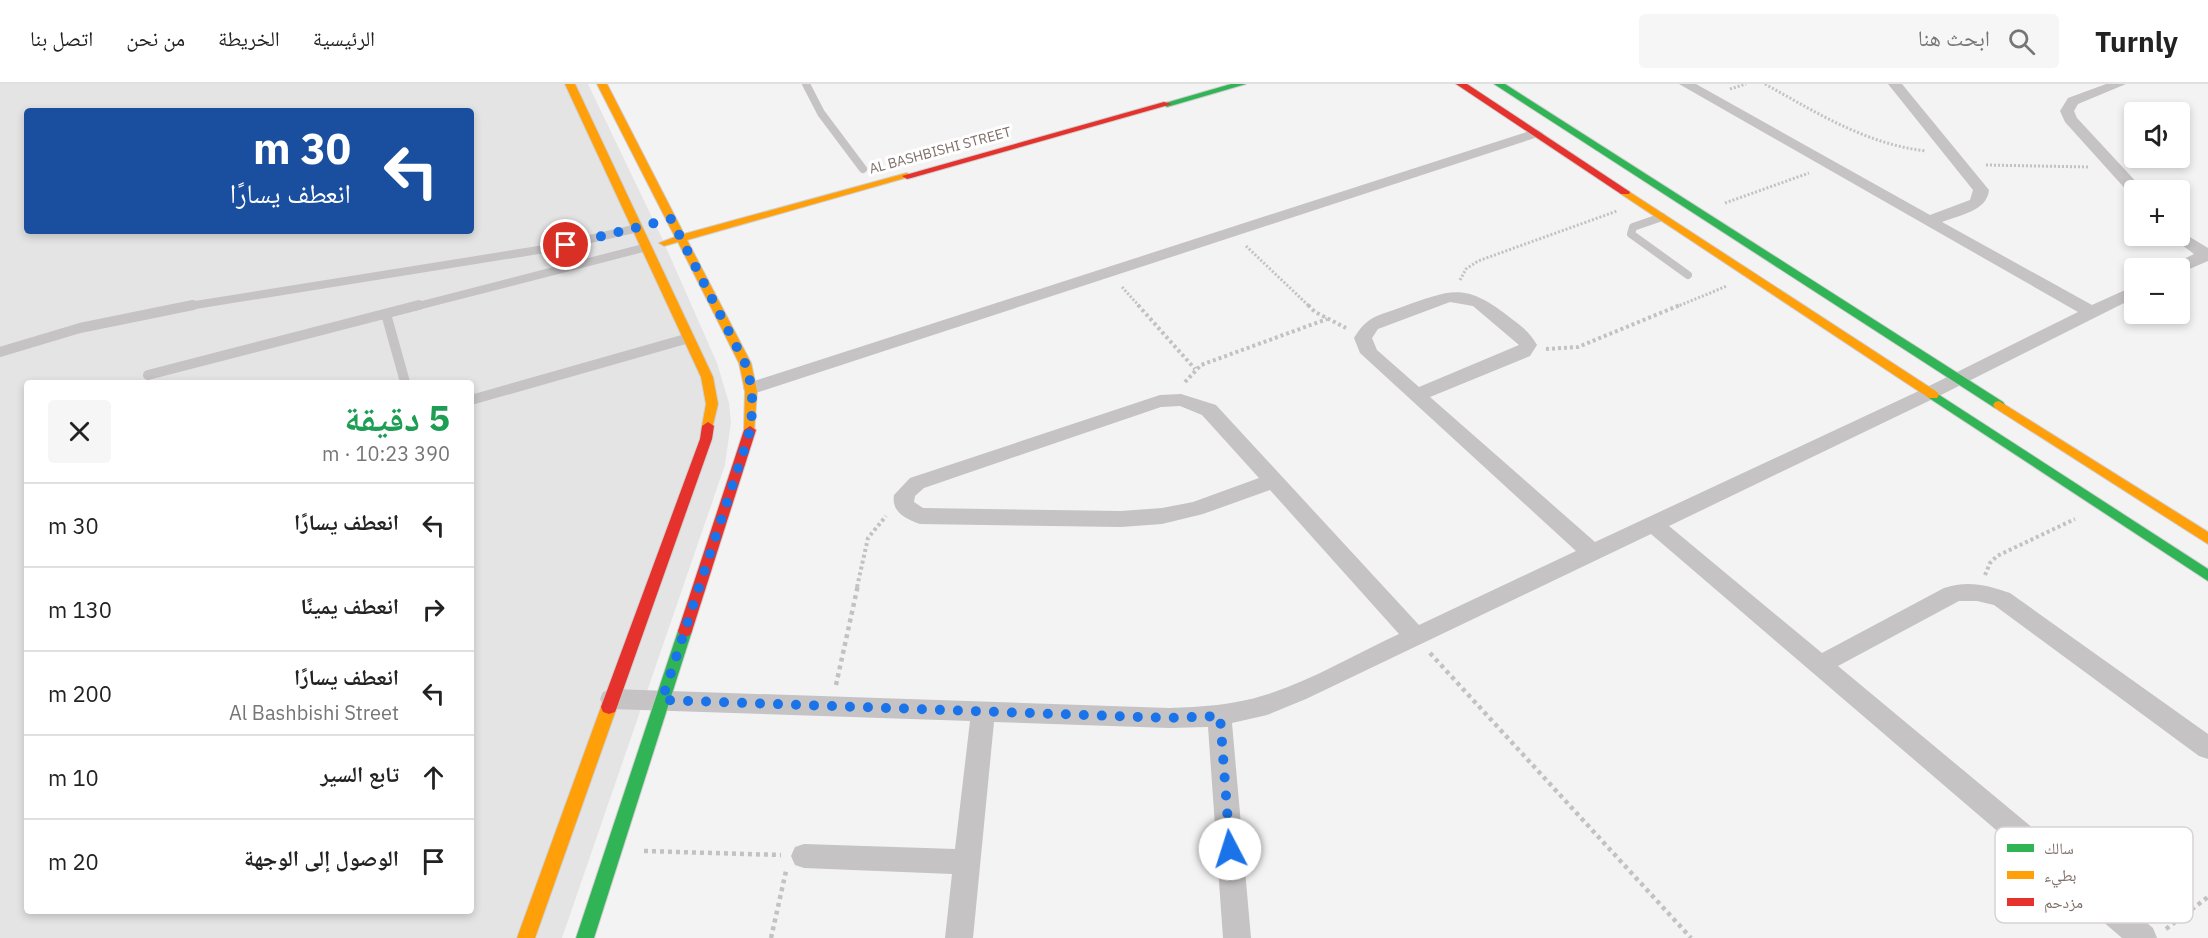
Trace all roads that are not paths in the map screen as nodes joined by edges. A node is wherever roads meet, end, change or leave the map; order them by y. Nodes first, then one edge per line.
1 (570, 84) edge
2 (602, 84) edge
3 (806, 84) edge
4 (1241, 84) edge
5 (1461, 84) edge
6 (1499, 84) edge
7 (1686, 84) edge
8 (1895, 84) edge
9 (2119, 84) edge
10 (1536, 133) junction
11 (863, 169) joint
12 (2125, 180) edge
13 (874, 185) junction
14 (1662, 217) junction
15 (1929, 221) junction
16 (660, 222) junction
17 (681, 238) junction
18 (2190, 244) edge
19 (647, 248) junction
20 (2207, 256) edge
21 (2190, 263) edge
22 (1688, 275) dead end
23 (2124, 296) edge
24 (2091, 312) junction
25 (386, 314) junction
26 (689, 338) junction
27 (0, 352) edge
28 (148, 375) dead end
29 (1959, 379) junction
30 (404, 380) edge
31 (752, 388) junction
32 (1930, 393) junction
33 (1416, 395) junction
34 (474, 399) edge
35 (1273, 481) junction
36 (1653, 524) junction
37 (2208, 539) edge
38 (1593, 553) junction
39 (2208, 576) edge
40 (1416, 637) junction
41 (1820, 665) junction
42 (612, 699) junction
43 (662, 700) junction
44 (983, 712) junction
45 (1220, 716) junction
46 (2208, 748) edge
47 (2020, 827) edge
48 (797, 856) road end
49 (967, 862) junction
50 (2138, 923) edge
51 (2153, 935) edge
52 (526, 938) edge
53 (585, 938) edge
54 (958, 938) edge
55 (1237, 938) edge

1 - 16 street
2 - 16 street
3 - 11 lane
4 - 13 street, AL BASHBISHI STREET
5 - 10 street
6 - 29 street
7 - 15 street
8 - 15 street
9 - 12 street
10 - 14 street
10 - 31 street
11 - 13 street
13 - 17 street, AL BASHBISHI STREET
14 - 22 lane
14 - 32 street
15 - 24 street
16 - 17 street
16 - 19 street
16 - 27 lane
17 - 19 street, AL BASHBISHI STREET
17 - 31 street
18 - 20 street
19 - 25 lane
19 - 26 street
20 - 21 street
23 - 24 street
24 - 29 street
25 - 28 lane
25 - 30 lane
26 - 34 lane
26 - 42 street
29 - 32 street
29 - 37 street
31 - 43 street
32 - 36 street
32 - 39 street
33 - 33 street
33 - 38 street
35 - 35 street
35 - 40 street
36 - 38 street
36 - 41 street
38 - 40 street
40 - 45 street
41 - 46 street
41 - 47 street
42 - 43 street
42 - 52 street
43 - 44 street
43 - 53 street
44 - 45 street
44 - 49 street
45 - 55 street
48 - 49 street
49 - 54 street
50 - 51 street

